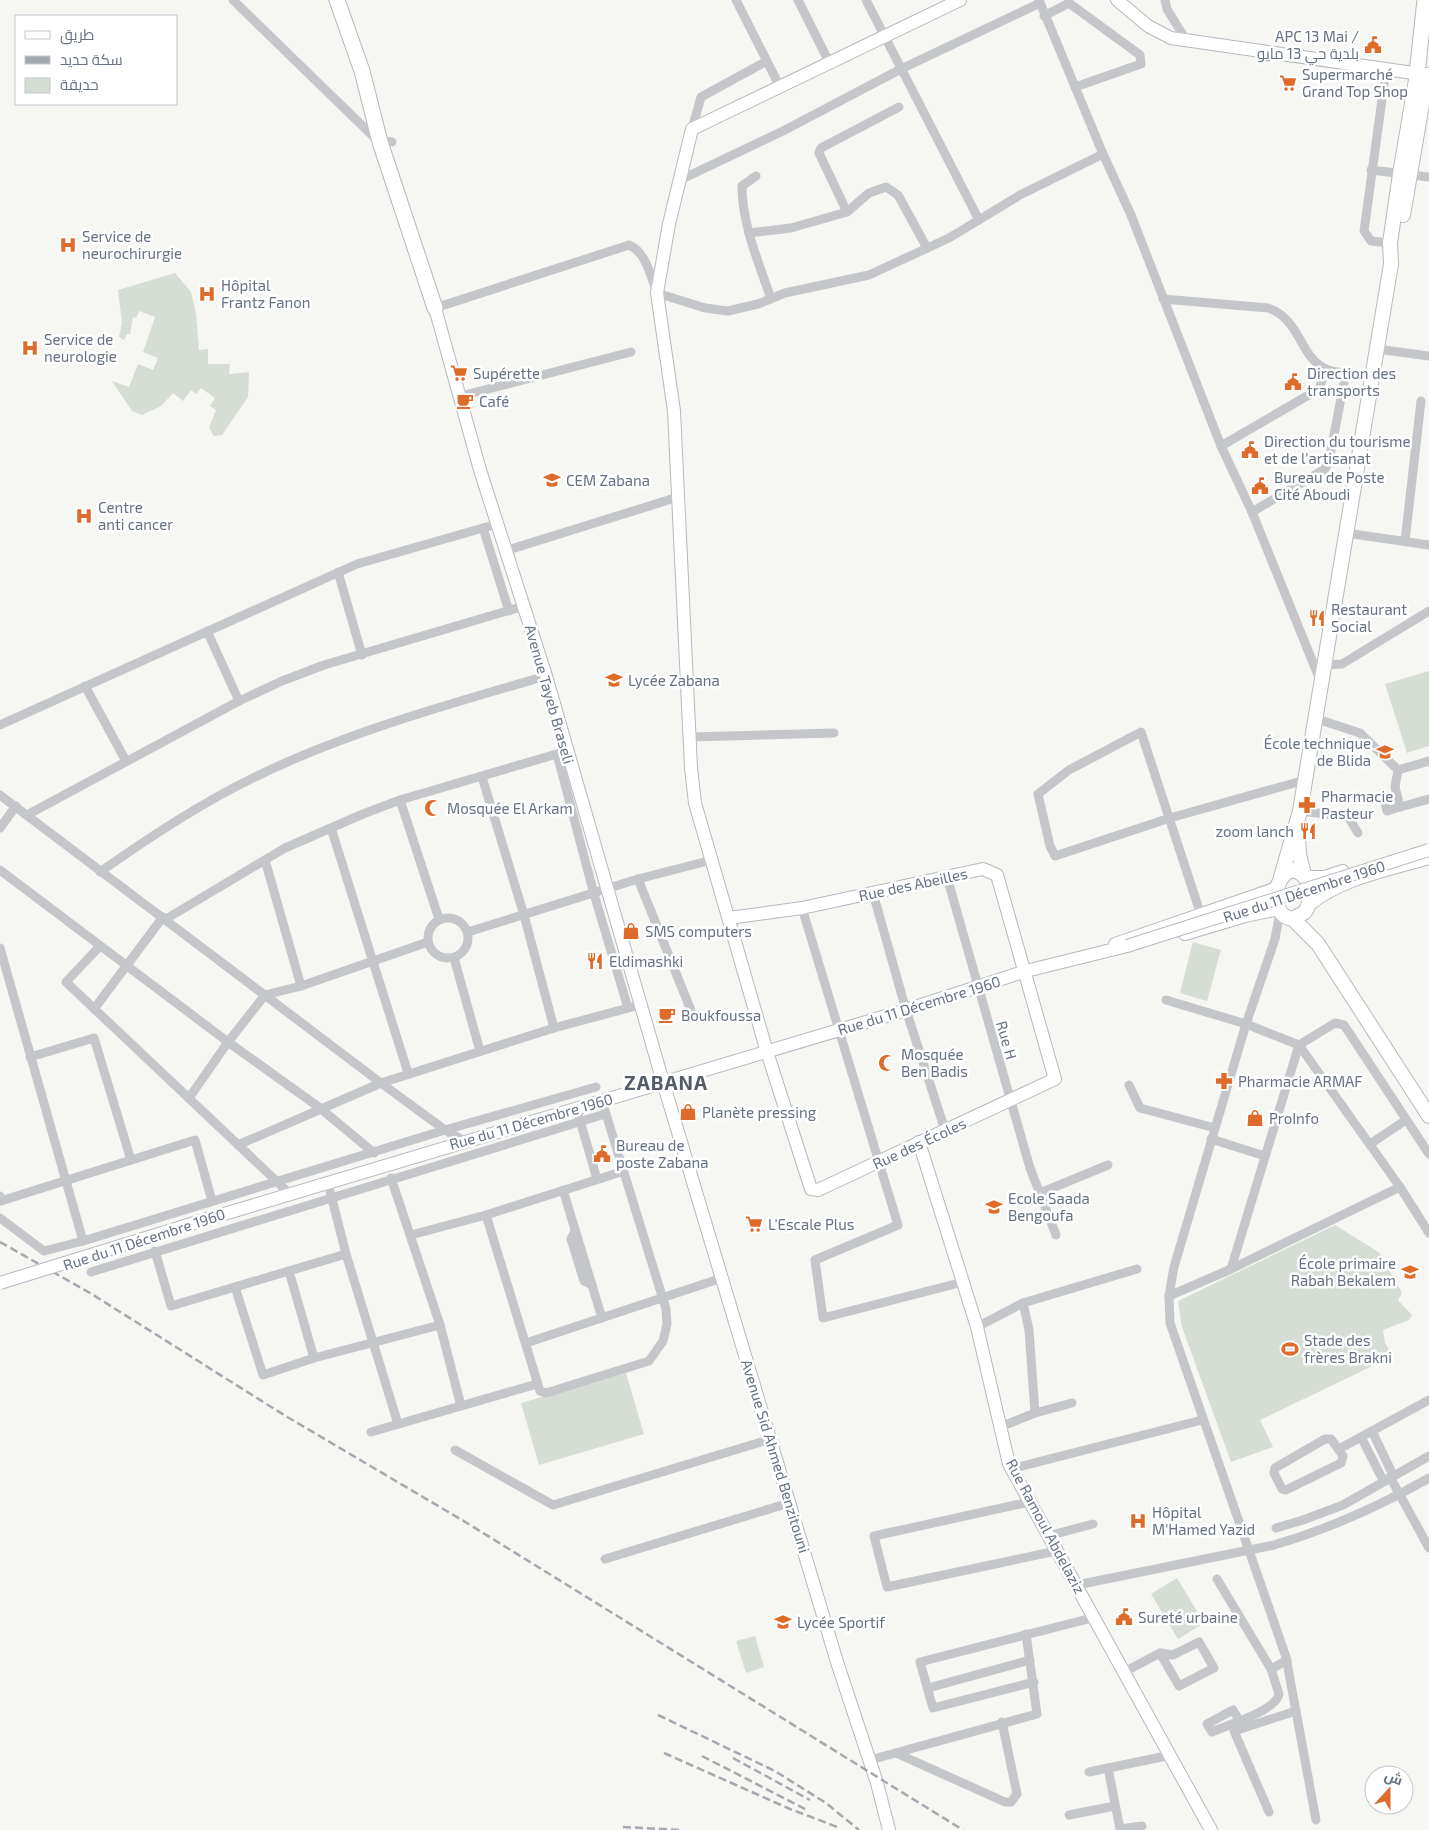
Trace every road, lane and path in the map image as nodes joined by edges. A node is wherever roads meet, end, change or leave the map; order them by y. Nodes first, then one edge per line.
1 (233, 0) edge
2 (337, 0) edge
3 (348, 0) edge
4 (736, 0) edge
5 (798, 0) edge
6 (866, 0) edge
7 (1117, 0) edge
8 (1165, 0) edge
9 (1426, 0) edge
10 (955, 1) edge
11 (1040, 1) edge
12 (1044, 16) junction
13 (884, 36) junction
14 (1186, 40) junction
15 (1429, 53) edge
16 (767, 61) junction
17 (830, 64) junction
18 (901, 69) junction
19 (1386, 70) junction
20 (1422, 74) junction
21 (780, 87) junction
22 (1074, 87) junction
23 (899, 107) dead end
24 (692, 130) junction
25 (386, 142) junction
26 (1103, 154) junction
27 (1371, 170) junction
28 (1405, 174) junction
29 (756, 176) dead end
30 (1429, 177) edge
31 (680, 180) junction
32 (847, 212) junction
33 (979, 220) junction
34 (749, 233) junction
35 (1390, 243) junction
36 (927, 248) junction
37 (645, 262) junction
38 (1391, 264) junction
39 (663, 266) junction
40 (657, 293) junction
41 (771, 299) junction
42 (1163, 300) junction
43 (435, 308) junction
44 (1378, 349) junction
45 (631, 352) dead end
46 (1429, 356) edge
47 (1326, 369) junction
48 (1346, 372) junction
49 (1373, 375) junction
50 (461, 396) junction
51 (1421, 401) dead end
52 (1222, 446) junction
53 (678, 497) junction
54 (1252, 512) junction
55 (496, 524) junction
56 (483, 528) junction
57 (1346, 533) junction
58 (1405, 541) junction
59 (1429, 544) edge
60 (505, 551) junction
61 (338, 572) junction
62 (524, 606) junction
63 (509, 610) junction
64 (1429, 610) edge
65 (207, 631) junction
66 (362, 655) junction
67 (1323, 664) junction
68 (546, 676) junction
69 (1320, 680) junction
70 (85, 686) junction
71 (238, 701) junction
72 (1314, 718) junction
73 (0, 725) edge
74 (834, 733) dead end
75 (690, 737) junction
76 (562, 752) junction
77 (126, 761) junction
78 (1429, 761) edge
79 (1398, 770) junction
80 (482, 777) junction
81 (1305, 780) junction
82 (0, 795) edge
83 (1397, 795) junction
84 (1429, 799) edge
85 (400, 800) junction
86 (16, 806) junction
87 (1400, 807) junction
88 (27, 815) junction
89 (1299, 816) junction
90 (1170, 818) junction
91 (0, 828) edge
92 (331, 828) junction
93 (1358, 833) dead end
94 (1429, 844) edge
95 (1429, 850) edge
96 (1429, 858) edge
97 (265, 860) junction
98 (712, 860) junction
99 (0, 870) edge
100 (100, 872) junction
101 (1306, 876) junction
102 (947, 877) junction
103 (638, 879) junction
104 (1279, 882) junction
105 (608, 889) junction
106 (873, 893) junction
107 (594, 894) junction
108 (1198, 906) dead end
109 (1308, 906) junction
110 (802, 908) junction
111 (524, 915) junction
112 (1285, 915) junction
113 (165, 918) junction
114 (729, 918) junction
115 (439, 919) junction
116 (468, 932) junction
117 (428, 942) junction
118 (1318, 944) junction
119 (100, 946) junction
120 (0, 948) edge
121 (1093, 956) junction
122 (454, 958) junction
123 (372, 962) junction
124 (128, 965) junction
125 (1026, 971) junction
126 (301, 986) junction
127 (978, 987) junction
128 (265, 995) junction
129 (1166, 1000) dead end
130 (643, 1004) junction
131 (628, 1008) junction
132 (94, 1009) junction
133 (906, 1010) junction
134 (692, 1013) dead end
135 (1246, 1024) junction
136 (554, 1028) junction
137 (838, 1030) junction
138 (228, 1042) junction
139 (1299, 1045) junction
140 (480, 1051) junction
141 (767, 1052) junction
142 (30, 1056) junction
143 (408, 1073) junction
144 (664, 1082) junction
145 (380, 1083) junction
146 (1129, 1085) dead end
147 (596, 1087) dead end
148 (190, 1098) junction
149 (1010, 1100) junction
150 (602, 1101) junction
151 (320, 1108) junction
152 (576, 1108) junction
153 (605, 1114) junction
154 (1429, 1116) edge
155 (1406, 1120) junction
156 (581, 1122) junction
157 (1215, 1128) junction
158 (445, 1130) junction
159 (945, 1130) junction
160 (1211, 1139) junction
161 (464, 1141) junction
162 (919, 1142) junction
163 (1370, 1144) junction
164 (238, 1145) junction
165 (374, 1153) junction
166 (1429, 1154) edge
167 (1265, 1156) junction
168 (131, 1160) junction
169 (879, 1162) junction
170 (1108, 1165) dead end
171 (624, 1171) junction
172 (391, 1178) junction
173 (597, 1179) junction
174 (66, 1181) junction
175 (277, 1182) junction
176 (327, 1182) junction
177 (1400, 1187) junction
178 (563, 1190) junction
179 (289, 1193) junction
180 (1040, 1193) junction
181 (0, 1196) edge
182 (332, 1196) junction
183 (212, 1201) junction
184 (486, 1215) junction
185 (0, 1218) edge
186 (1429, 1233) edge
187 (1056, 1234) dead end
188 (410, 1235) junction
189 (83, 1241) junction
190 (155, 1251) junction
191 (346, 1254) junction
192 (1137, 1269) dead end
193 (1231, 1269) junction
194 (289, 1271) junction
195 (91, 1272) dead end
196 (722, 1278) junction
197 (963, 1282) junction
198 (0, 1283) edge
199 (235, 1287) junction
200 (1169, 1296) junction
201 (663, 1300) junction
202 (1023, 1303) junction
203 (602, 1318) junction
204 (440, 1326) junction
205 (977, 1327) junction
206 (373, 1343) junction
207 (526, 1343) junction
208 (314, 1358) junction
209 (537, 1384) junction
210 (1429, 1400) edge
211 (1072, 1403) dead end
212 (461, 1406) junction
213 (1035, 1413) junction
214 (1202, 1420) junction
215 (398, 1424) junction
216 (1000, 1426) junction
217 (1372, 1431) junction
218 (371, 1432) dead end
219 (1361, 1437) junction
220 (771, 1439) junction
221 (1339, 1449) junction
222 (455, 1450) dead end
223 (1429, 1456) edge
224 (1011, 1469) junction
225 (1389, 1477) junction
226 (1429, 1478) edge
227 (1401, 1494) junction
228 (1029, 1502) junction
229 (789, 1503) junction
230 (1093, 1524) dead end
231 (1276, 1528) dead end
232 (1048, 1536) junction
233 (1429, 1548) edge
234 (1250, 1549) junction
235 (1056, 1550) junction
236 (605, 1558) dead end
237 (1217, 1579) dead end
238 (1077, 1585) junction
239 (1096, 1617) junction
240 (1026, 1634) junction
241 (1160, 1653) junction
242 (1030, 1660) junction
243 (1287, 1660) junction
244 (1271, 1669) junction
245 (1124, 1672) junction
246 (1034, 1682) junction
247 (928, 1688) junction
248 (1296, 1711) junction
249 (1239, 1720) dead end
250 (1002, 1722) junction
251 (896, 1754) junction
252 (1171, 1755) junction
253 (870, 1760) junction
254 (1108, 1768) junction
255 (1089, 1772) dead end
256 (1116, 1806) junction
257 (1269, 1812) dead end
258 (1069, 1815) dead end
259 (1316, 1820) dead end
260 (1142, 1826) dead end
261 (889, 1830) edge
262 (1211, 1830) edge

1 - 25 street
2 - 25 highway
3 - 25 highway
4 - 16 street
5 - 17 street
6 - 13 street
7 - 14 main road
8 - 14 street
9 - 20 highway
10 - 13 main road
11 - 12 street
11 - 18 street
12 - 22 street
12 - 22 street
13 - 17 main road
13 - 18 street
14 - 19 main road
15 - 20 highway
16 - 21 street
16 - 24 street
17 - 21 main road
18 - 31 street
18 - 33 street
19 - 20 main road
19 - 27 street
20 - 28 main road
21 - 24 main road
22 - 26 street
23 - 32 street
24 - 31 main road
25 - 43 highway
26 - 33 street
26 - 42 street
27 - 28 street
27 - 35 street
28 - 30 street
28 - 35 main road
28 - 38 main road
29 - 34 street
31 - 39 main road
32 - 34 street
32 - 36 street
33 - 36 street
34 - 41 street
35 - 38 main road
36 - 41 street
37 - 39 street
37 - 40 street
37 - 43 street
38 - 44 main road
39 - 40 main road
40 - 41 street
40 - 53 main road
42 - 47 street
42 - 52 street
43 - 50 main road, Avenue Tayeb Braseli
44 - 46 street
44 - 49 main road
45 - 50 street
47 - 48 street
47 - 52 street
48 - 49 street
48 - 54 street
49 - 57 main road
50 - 55 main road, Avenue Tayeb Braseli
51 - 58 street
52 - 54 street
53 - 60 street
53 - 75 main road
54 - 69 street
55 - 56 street
55 - 60 main road, Avenue Tayeb Braseli
56 - 61 street
56 - 63 street
57 - 58 street
57 - 67 main road
58 - 59 street
60 - 62 main road, Avenue Tayeb Braseli
61 - 65 street
61 - 66 street
62 - 63 street
62 - 68 main road, Avenue Tayeb Braseli
63 - 66 street
64 - 67 street
65 - 70 street
65 - 71 street
66 - 71 street
67 - 69 main road
68 - 76 main road, Avenue Tayeb Braseli
68 - 100 street
69 - 72 main road
70 - 73 street
70 - 77 street
71 - 77 street
72 - 79 street
72 - 81 main road
74 - 75 street
75 - 98 main road
76 - 80 street
76 - 105 main road, Avenue Tayeb Braseli
76 - 107 street
77 - 88 street
78 - 79 street
79 - 83 street
80 - 85 street
80 - 111 street
81 - 89 main road
81 - 90 street
82 - 86 street
83 - 87 street
83 - 87 street
84 - 87 street
85 - 92 street
85 - 115 street
86 - 88 street
86 - 91 street
88 - 100 street
89 - 93 street
89 - 101 main road
89 - 104 main road
90 - 90 street
90 - 108 street
92 - 97 street
92 - 123 street
94 - 101 main road, Rue du 11 Décembre 1960
95 - 121 main road, Rue du 11 Décembre 1960, bridge
96 - 109 main road, Rue du 11 Décembre 1960
97 - 113 street
97 - 126 street
98 - 103 street
98 - 114 main road
99 - 119 street
100 - 113 street
101 - 104 main road
101 - 109 main road
102 - 106 main road, Rue des Abeilles
102 - 125 main road, Rue des Abeilles
102 - 127 street, Rue H
103 - 105 street
103 - 134 street
104 - 112 main road
104 - 121 main road, Rue du 11 Décembre 1960
105 - 107 street
105 - 130 main road, Avenue Tayeb Braseli
106 - 110 main road, Rue des Abeilles
106 - 133 street
107 - 111 street
107 - 131 street
109 - 112 main road
109 - 118 main road
110 - 114 main road, Rue des Abeilles
110 - 137 street
111 - 116 street
111 - 136 street
112 - 118 main road
112 - 121 main road, Rue du 11 Décembre 1960
112 - 135 street
113 - 124 street
113 - 128 street
114 - 141 main road
115 - 116 street
115 - 117 street
116 - 122 street
117 - 122 street
117 - 123 street
118 - 154 main road
119 - 124 street
119 - 132 street
120 - 142 street
121 - 125 main road, Rue du 11 Décembre 1960
122 - 140 street
123 - 126 street
123 - 143 street
124 - 132 street
124 - 138 street
125 - 127 main road, Rue du 11 Décembre 1960
125 - 149 main road, Rue des Écoles
126 - 128 street
127 - 133 main road, Rue du 11 Décembre 1960
127 - 149 street, Rue H
128 - 138 street
128 - 145 street
129 - 135 street
130 - 131 street
130 - 144 main road, Avenue Tayeb Braseli
131 - 136 street
132 - 148 street
133 - 137 main road, Rue du 11 Décembre 1960
133 - 159 street
135 - 139 street
135 - 157 street
136 - 140 street
137 - 141 main road, Rue du 11 Décembre 1960
137 - 169 street
138 - 148 street
138 - 151 street
139 - 155 street
139 - 163 street
139 - 167 street
140 - 143 street
141 - 144 main road, Rue du 11 Décembre 1960
141 - 169 main road, Rue des Écoles
142 - 168 street
142 - 174 street
143 - 145 street
144 - 150 main road, Rue du 11 Décembre 1960
144 - 196 main road, Avenue Sid Ahmed Benzitouni
145 - 151 street
145 - 158 street
146 - 157 street
147 - 158 street
148 - 164 street
149 - 159 main road, Rue des Écoles
149 - 180 street, Rue H
150 - 152 main road, Rue du 11 Décembre 1960
150 - 153 street
151 - 164 street
151 - 165 street
152 - 156 street
152 - 161 main road, Rue du 11 Décembre 1960
153 - 156 street
153 - 171 street
155 - 163 street
155 - 166 street
156 - 172 street
156 - 173 street
157 - 160 street
158 - 161 street
158 - 165 street
159 - 162 main road, Rue des Écoles
160 - 167 street
160 - 200 street
161 - 176 main road, Rue du 11 Décembre 1960
162 - 169 main road, Rue des Écoles
162 - 197 main road, Rue Ramoul Abdelaziz
163 - 177 street
164 - 175 street
165 - 175 street
167 - 193 street
168 - 174 street
168 - 183 street
169 - 197 street
170 - 180 street
171 - 173 street
171 - 201 street
172 - 182 street
172 - 188 street
173 - 178 street
174 - 181 street
174 - 189 street
175 - 179 street
175 - 183 street
176 - 179 main road, Rue du 11 Décembre 1960
176 - 182 street
177 - 186 street
177 - 193 street
178 - 184 street
178 - 203 street
179 - 198 main road, Rue du 11 Décembre 1960, bridge
180 - 187 street, Rue H
182 - 190 street
182 - 191 street
183 - 189 street
184 - 188 street
184 - 207 street
185 - 189 street
188 - 204 street
190 - 195 street
190 - 199 street
191 - 194 street
191 - 206 street
192 - 202 street
193 - 200 street
194 - 199 street
194 - 208 street
196 - 201 street
196 - 220 main road, Avenue Sid Ahmed Benzitouni
197 - 205 main road, Rue Ramoul Abdelaziz
199 - 208 street
200 - 214 street
201 - 203 street
201 - 209 street
202 - 205 street
202 - 213 street
203 - 207 street
204 - 206 street
204 - 212 street
205 - 216 main road, Rue Ramoul Abdelaziz
206 - 208 street
206 - 215 street
207 - 209 street
209 - 212 street
210 - 217 street
211 - 213 street
212 - 215 street
213 - 216 street
214 - 224 street
214 - 234 street
215 - 218 street
216 - 224 main road, Rue Ramoul Abdelaziz
217 - 219 street
217 - 225 street
219 - 221 street
219 - 225 street
220 - 222 street
220 - 229 main road, Avenue Sid Ahmed Benzitouni
221 - 221 street
223 - 225 street
224 - 228 main road, Rue Ramoul Abdelaziz
225 - 227 street
225 - 231 street
226 - 227 street
227 - 233 street
227 - 234 street
228 - 232 main road, Rue Ramoul Abdelaziz
228 - 235 street
229 - 236 street
229 - 253 main road, Avenue Sid Ahmed Benzitouni
230 - 232 street
232 - 235 main road, Rue Ramoul Abdelaziz
234 - 238 street
234 - 243 street
235 - 238 main road, Rue Ramoul Abdelaziz
237 - 244 street
238 - 239 main road, Rue Ramoul Abdelaziz
239 - 240 street
239 - 245 main road, Rue Ramoul Abdelaziz
240 - 242 street
240 - 247 street
241 - 241 street
241 - 245 street
242 - 246 street
242 - 247 street
243 - 244 street
243 - 248 street
244 - 249 street
245 - 252 main road, Rue Ramoul Abdelaziz
246 - 247 street
246 - 250 street
248 - 257 street
248 - 259 street
250 - 251 street
250 - 251 street
251 - 253 street
252 - 254 street
252 - 262 main road, Rue Ramoul Abdelaziz
253 - 261 main road, Avenue Sid Ahmed Benzitouni
254 - 255 street
254 - 256 street
256 - 258 street
256 - 260 street

